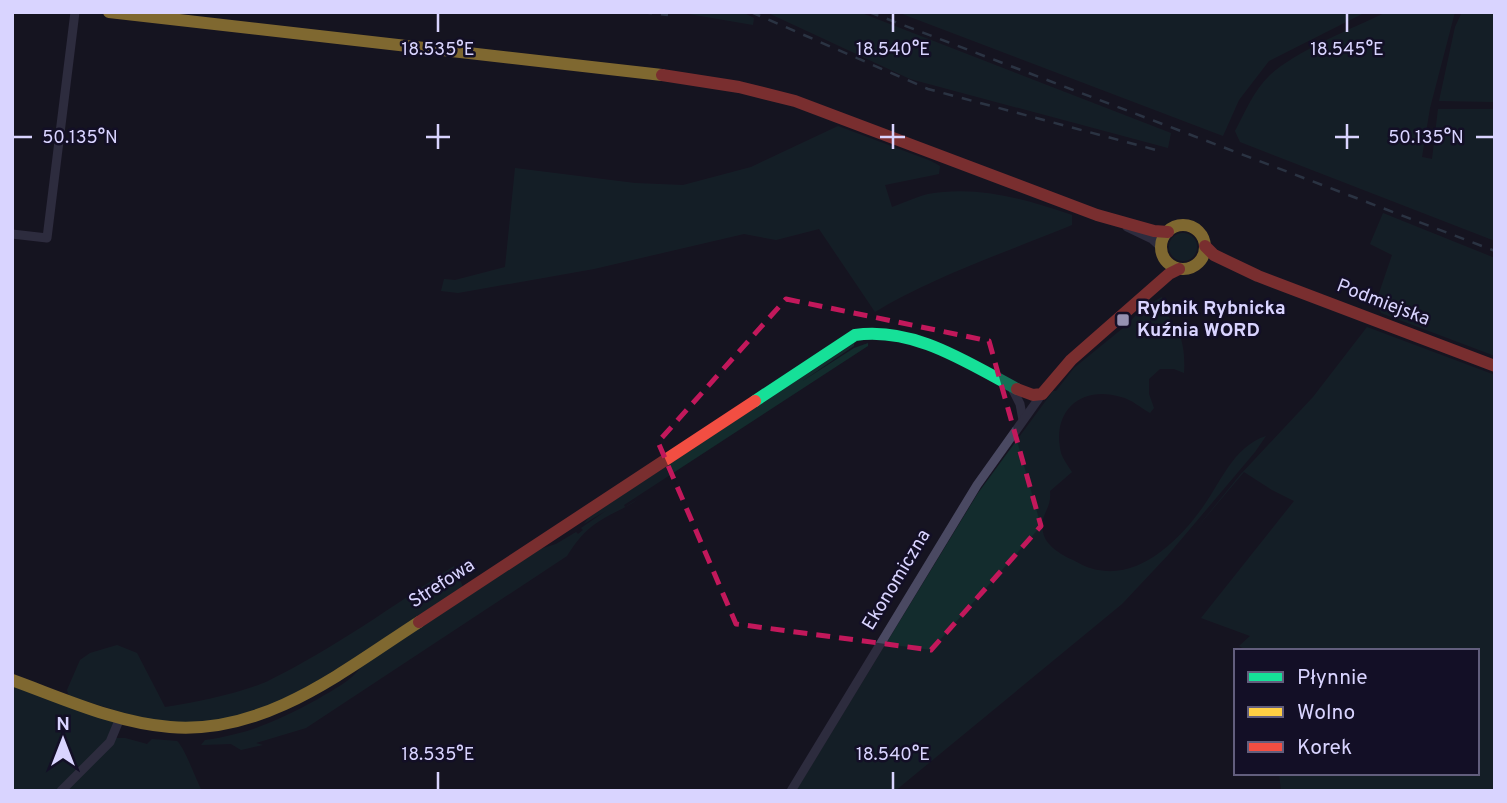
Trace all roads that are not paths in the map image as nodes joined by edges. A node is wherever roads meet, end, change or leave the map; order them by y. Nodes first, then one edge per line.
1 (75, 12) edge
2 (109, 12) edge
3 (1116, 221) junction
4 (1168, 232) junction
5 (12, 234) edge
6 (1205, 246) junction
7 (1163, 253) junction
8 (1197, 264) junction
9 (1178, 269) junction
10 (1258, 276) junction
11 (1131, 306) junction
12 (1495, 366) edge
13 (1011, 386) junction
14 (1042, 394) junction
15 (1023, 420) junction
16 (12, 680) edge
17 (120, 718) junction
18 (61, 791) edge
19 (791, 791) edge

1 - 5 street
2 - 3 street
3 - 4 street
3 - 7 street
4 - 6 street
4 - 7 street
6 - 8 street
6 - 10 street, Podmiejska
7 - 9 street
7 - 11 street, Ekonomiczna
8 - 9 street
8 - 10 street, Podmiejska
9 - 11 street, Ekonomiczna
10 - 12 street, Podmiejska
11 - 14 street, Ekonomiczna
13 - 14 street
13 - 15 street
13 - 17 street, Strefowa
14 - 15 street, Ekonomiczna
15 - 19 street, Ekonomiczna
16 - 17 street, Strefowa
17 - 18 street

